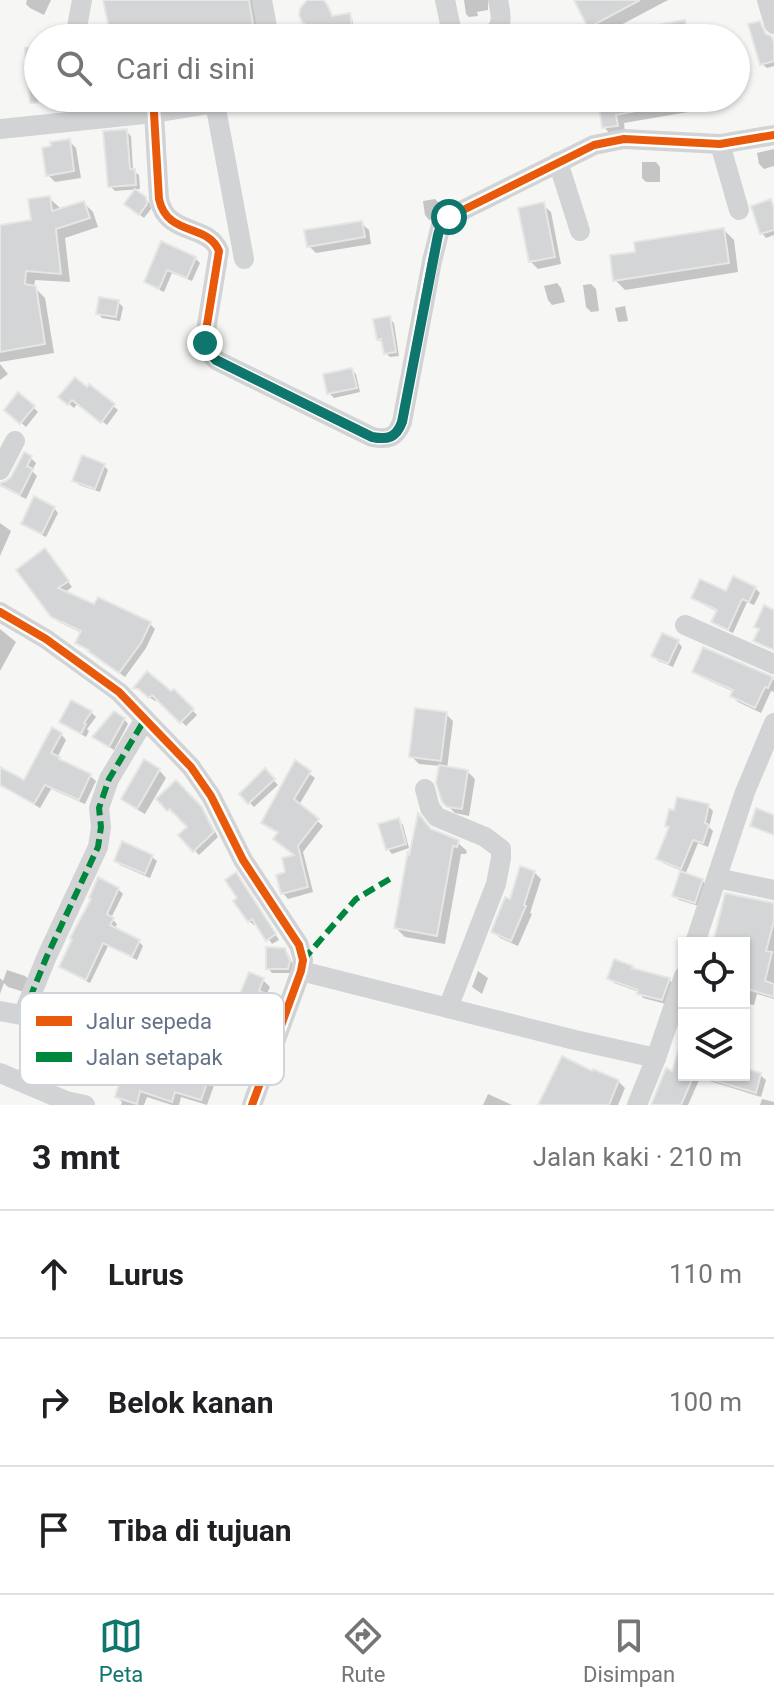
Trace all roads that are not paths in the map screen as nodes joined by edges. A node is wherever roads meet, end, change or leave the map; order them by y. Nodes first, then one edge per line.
1 (82, 0) edge
2 (262, 0) edge
3 (445, 0) edge
4 (498, 0) edge
5 (767, 0) edge
6 (78, 24) edge
7 (266, 24) edge
8 (450, 24) edge
9 (500, 24) edge
10 (774, 24) edge
11 (160, 112) edge
12 (217, 112) edge
13 (154, 113) junction
14 (0, 129) edge
15 (774, 135) edge
16 (720, 144) junction
17 (558, 162) junction
18 (739, 210) dead end
19 (580, 231) dead end
20 (244, 259) dead end
21 (15, 441) dead end
22 (0, 470) edge
23 (0, 612) edge
24 (685, 625) dead end
25 (774, 664) edge
26 (145, 719) junction
27 (774, 723) edge
28 (425, 789) dead end
29 (717, 878) junction
30 (774, 890) edge
31 (697, 937) edge
32 (301, 971) junction
33 (32, 993) edge
34 (678, 994) edge
35 (448, 1008) junction
36 (0, 1011) edge
37 (20, 1014) edge
38 (284, 1017) edge
39 (656, 1058) junction
40 (0, 1073) edge
41 (20, 1081) edge
42 (29, 1085) edge
43 (259, 1085) edge
44 (85, 1105) edge
45 (252, 1105) edge
46 (637, 1105) edge

1 - 6 street
2 - 7 street
3 - 8 street
4 - 9 street
5 - 10 street
11 - 13 street
12 - 20 street
13 - 14 street
13 - 17 street
15 - 16 street
16 - 17 street
16 - 18 street
17 - 19 street
21 - 22 street
23 - 26 street
24 - 25 street
26 - 32 street
26 - 33 street
27 - 29 street
28 - 35 street
29 - 30 street
29 - 31 street
32 - 35 street
32 - 38 street
34 - 39 street
35 - 39 street
36 - 37 street
39 - 46 street
40 - 41 street
42 - 44 street
43 - 45 street

